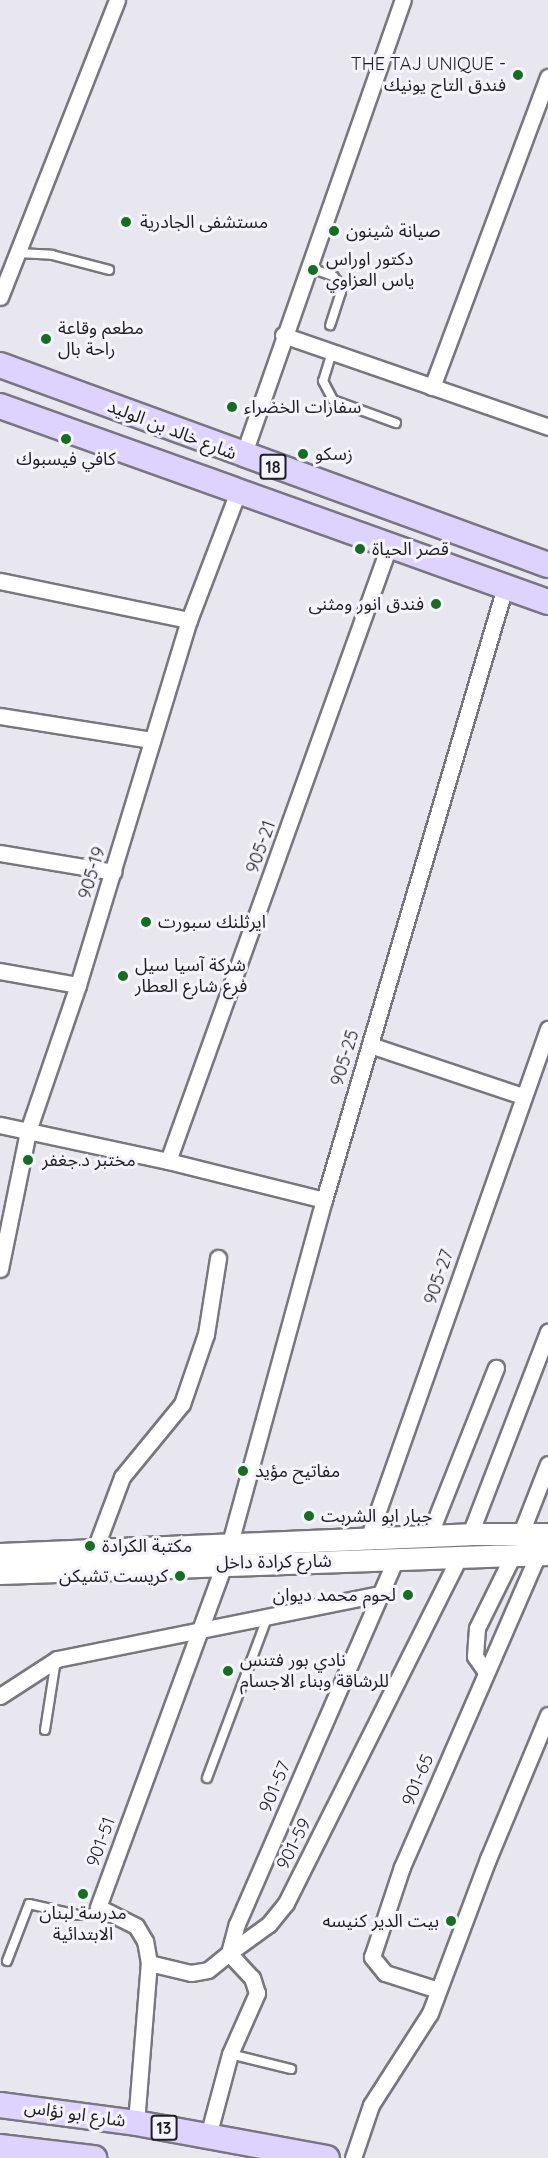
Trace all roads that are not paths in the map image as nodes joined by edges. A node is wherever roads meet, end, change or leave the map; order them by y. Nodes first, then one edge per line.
1 (117, 0) edge
2 (403, 0) edge
3 (548, 77) edge
4 (18, 253) junction
5 (307, 267) junction
6 (109, 270) dead end
7 (0, 297) edge
8 (330, 325) dead end
9 (283, 335) junction
10 (332, 352) junction
11 (0, 365) edge
12 (432, 387) junction
13 (0, 406) edge
14 (396, 423) dead end
15 (548, 427) edge
16 (243, 456) junction
17 (238, 492) junction
18 (390, 546) junction
19 (548, 566) edge
20 (0, 581) edge
21 (505, 587) junction
22 (548, 602) edge
23 (189, 620) junction
24 (0, 716) edge
25 (152, 740) junction
26 (0, 853) edge
27 (113, 872) junction
28 (0, 971) edge
29 (78, 985) junction
30 (548, 1029) edge
31 (370, 1044) junction
32 (522, 1096) junction
33 (0, 1125) edge
34 (28, 1131) junction
35 (168, 1161) junction
36 (324, 1200) junction
37 (218, 1258) dead end
38 (0, 1269) edge
39 (548, 1332) edge
40 (496, 1368) dead end
41 (548, 1464) edge
42 (470, 1534) junction
43 (429, 1536) junction
44 (368, 1539) junction
45 (517, 1543) junction
46 (545, 1547) edge
47 (95, 1550) junction
48 (227, 1553) junction
49 (0, 1554) edge
50 (461, 1554) junction
51 (396, 1558) junction
52 (0, 1573) edge
53 (380, 1594) junction
54 (267, 1618) junction
55 (197, 1634) junction
56 (57, 1659) junction
57 (486, 1672) junction
58 (0, 1696) edge
59 (548, 1715) edge
60 (45, 1730) dead end
61 (207, 1778) dead end
62 (98, 1907) junction
63 (229, 1953) junction
64 (7, 1961) dead end
65 (149, 1963) junction
66 (438, 1990) junction
67 (230, 2054) junction
68 (291, 2069) dead end
69 (0, 2105) edge
70 (136, 2123) junction
71 (208, 2136) junction
72 (0, 2147) edge
73 (94, 2158) edge
74 (327, 2158) edge
75 (353, 2158) edge

1 - 4 street
2 - 5 street
3 - 12 street
4 - 6 lane
4 - 7 street
5 - 8 lane
5 - 9 street
9 - 10 street
9 - 16 street
10 - 12 street
10 - 14 lane
11 - 16 main road, شارع خالد بن الوليد / 18
12 - 15 street
13 - 17 main road, شارع خالد بن الوليد / 18
16 - 19 main road, شارع خالد بن الوليد / 18
17 - 18 main road, شارع خالد بن الوليد / 18
17 - 23 street, 905-19
18 - 21 main road, شارع خالد بن الوليد / 18
18 - 35 street, 905-21
20 - 23 street
21 - 22 main road, شارع خالد بن الوليد / 18
21 - 31 street, 905-25
23 - 25 street, 905-19
24 - 25 street
25 - 27 street, 905-19
26 - 27 street
27 - 29 street, 905-19
28 - 29 street
29 - 34 street, 905-19
30 - 32 street, 905-27
31 - 32 street
31 - 36 street, 905-25
32 - 44 street, 905-27
33 - 34 street
34 - 35 street
34 - 38 street, 905-19
35 - 36 street
36 - 48 street, 905-25
37 - 47 street
39 - 42 street
40 - 43 street
41 - 45 street
42 - 43 main road, شارع كرادة داخل
42 - 45 main road, شارع كرادة داخل
43 - 44 main road, شارع كرادة داخل
44 - 48 main road, شارع كرادة داخل
45 - 46 main road, شارع كرادة داخل
45 - 50 main road, شارع كرادة داخل
45 - 57 street
46 - 57 street, 901-65
47 - 48 main road, شارع كرادة داخل
47 - 49 main road, شارع كرادة داخل
48 - 51 main road, شارع كرادة داخل
48 - 52 main road, شارع كرادة داخل
48 - 55 street, 901-51
50 - 51 main road, شارع كرادة داخل
50 - 63 street, 901-59
51 - 53 street, 901-57
53 - 54 street
53 - 63 street, 901-57
54 - 55 street
54 - 61 lane
55 - 56 street
55 - 62 street, 901-51
56 - 58 street
56 - 60 lane
57 - 66 street, 901-65
59 - 66 street
62 - 64 lane
62 - 65 street
63 - 65 street
63 - 67 street
65 - 70 street
66 - 75 street
67 - 68 lane
67 - 71 street
69 - 70 main road, شارع ابو نؤاس / 13
70 - 71 main road, شارع ابو نؤاس / 13
71 - 74 main road, شارع ابو نؤاس / 13
72 - 73 main road

